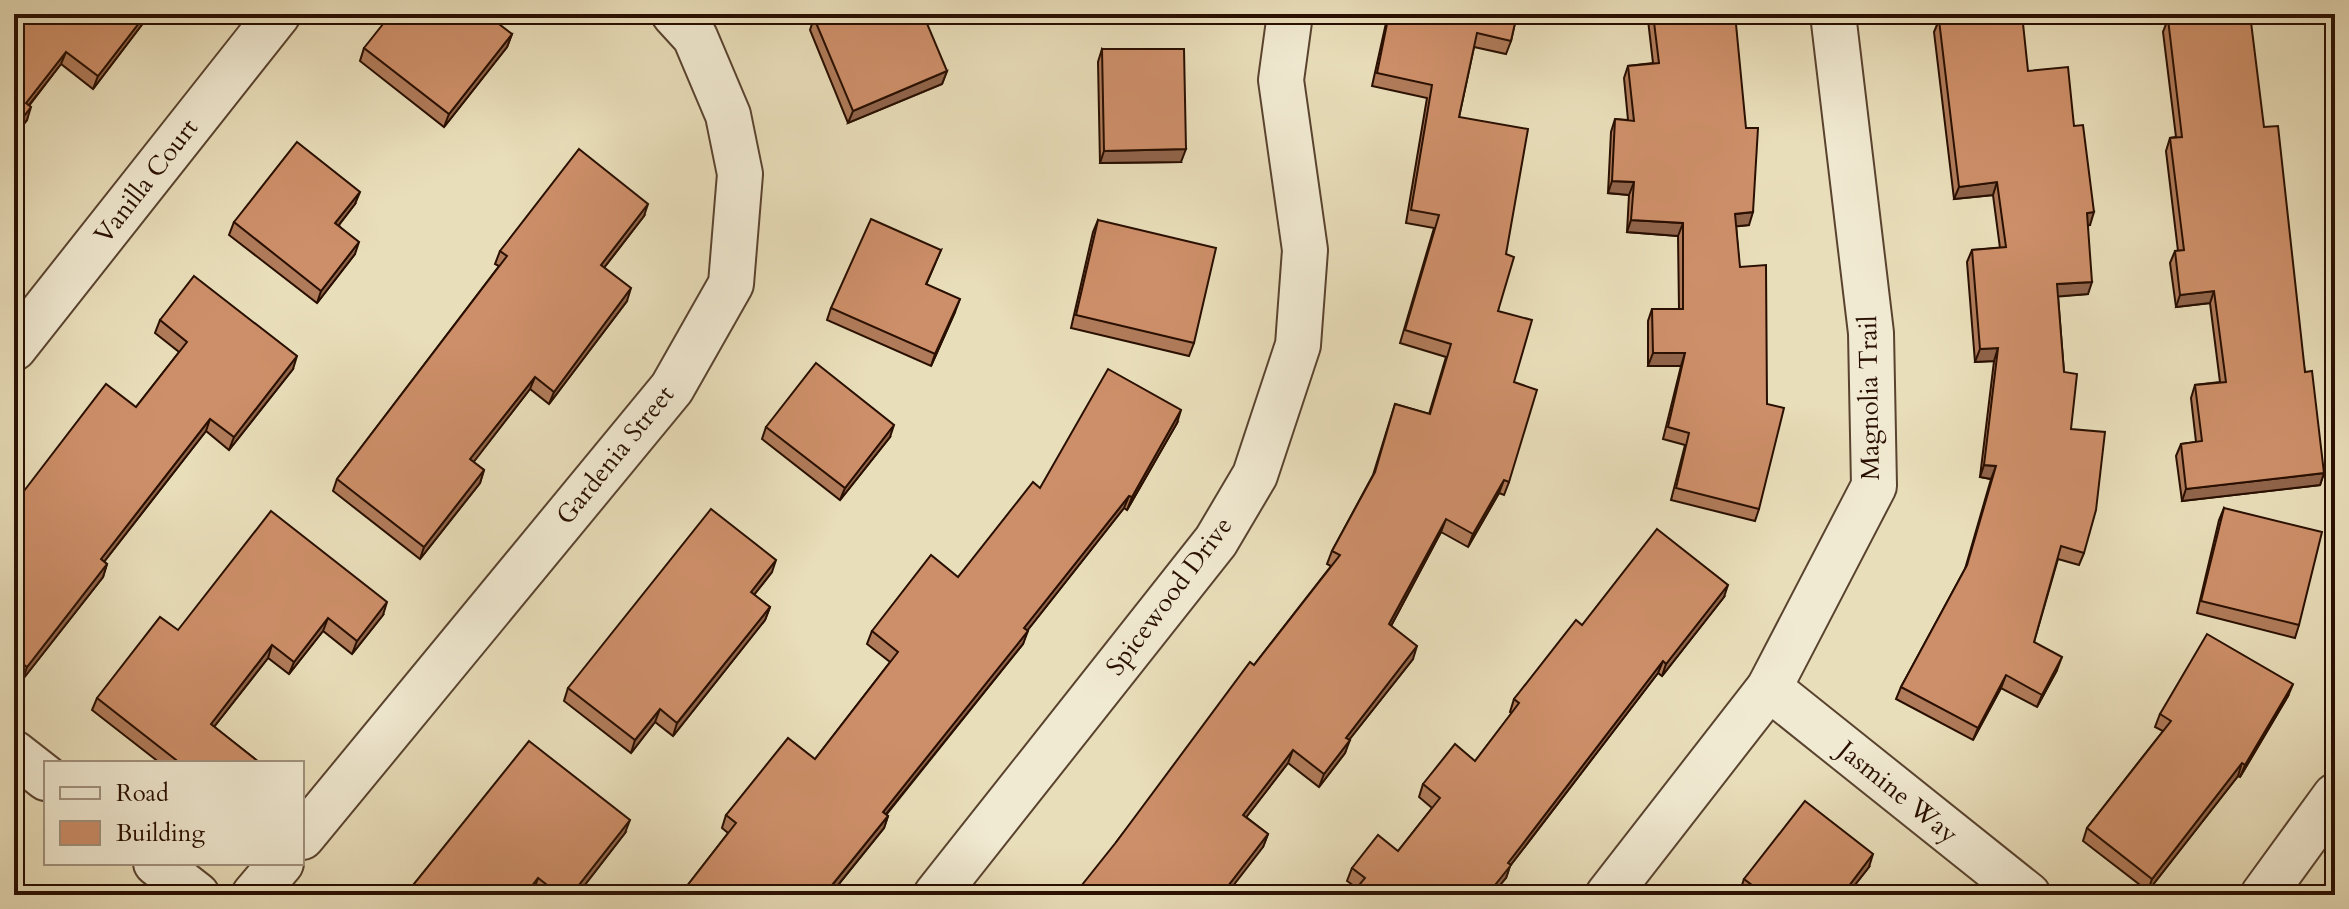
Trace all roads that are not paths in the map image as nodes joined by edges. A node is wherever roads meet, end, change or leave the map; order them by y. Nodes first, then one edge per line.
1 (278, 14) edge
2 (674, 14) edge
3 (1290, 14) edge
4 (1833, 14) edge
5 (14, 348) edge
6 (1769, 688) junction
7 (14, 753) edge
8 (44, 776) edge
9 (2335, 796) edge
10 (304, 835) edge
11 (159, 865) edge
12 (279, 865) edge
13 (197, 895) edge
14 (254, 895) edge
15 (936, 895) edge
16 (1608, 895) edge
17 (2028, 895) edge
18 (2263, 895) edge

1 - 5 street, Vanilla Court
2 - 10 street, Gardenia Street
3 - 15 street, Spicewood Drive
4 - 6 street, Magnolia Trail
6 - 16 street, Magnolia Trail
6 - 17 street, Jasmine Way
7 - 8 street
9 - 18 street
11 - 13 street
12 - 14 street

